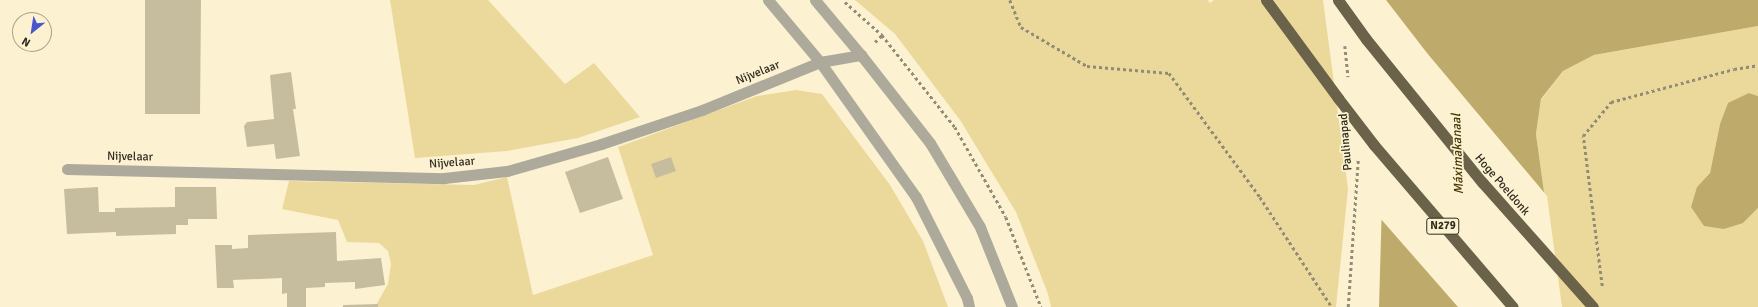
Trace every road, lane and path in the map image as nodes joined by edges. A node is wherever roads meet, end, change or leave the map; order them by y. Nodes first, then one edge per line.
1 (768, 0) edge
2 (815, 0) edge
3 (1010, 0) edge
4 (1266, 0) edge
5 (1338, 0) edge
6 (1344, 39) dead end
7 (861, 55) junction
8 (820, 62) junction
9 (1758, 65) edge
10 (1348, 78) dead end
11 (1358, 156) dead end
12 (67, 169) dead end
13 (1603, 291) dead end
14 (969, 307) edge
15 (1012, 307) edge
16 (1332, 307) edge
17 (1348, 307) edge
18 (1512, 307) edge
19 (1593, 307) edge

1 - 8 street
2 - 7 street
3 - 16 path
4 - 18 highway, N279, bridge
5 - 19 highway, Hoge Poeldonk, bridge
6 - 10 path
7 - 8 street, Nijvelaar
7 - 15 street
8 - 12 street, Nijvelaar
8 - 14 street
9 - 13 path
11 - 17 path, Paulinapad

